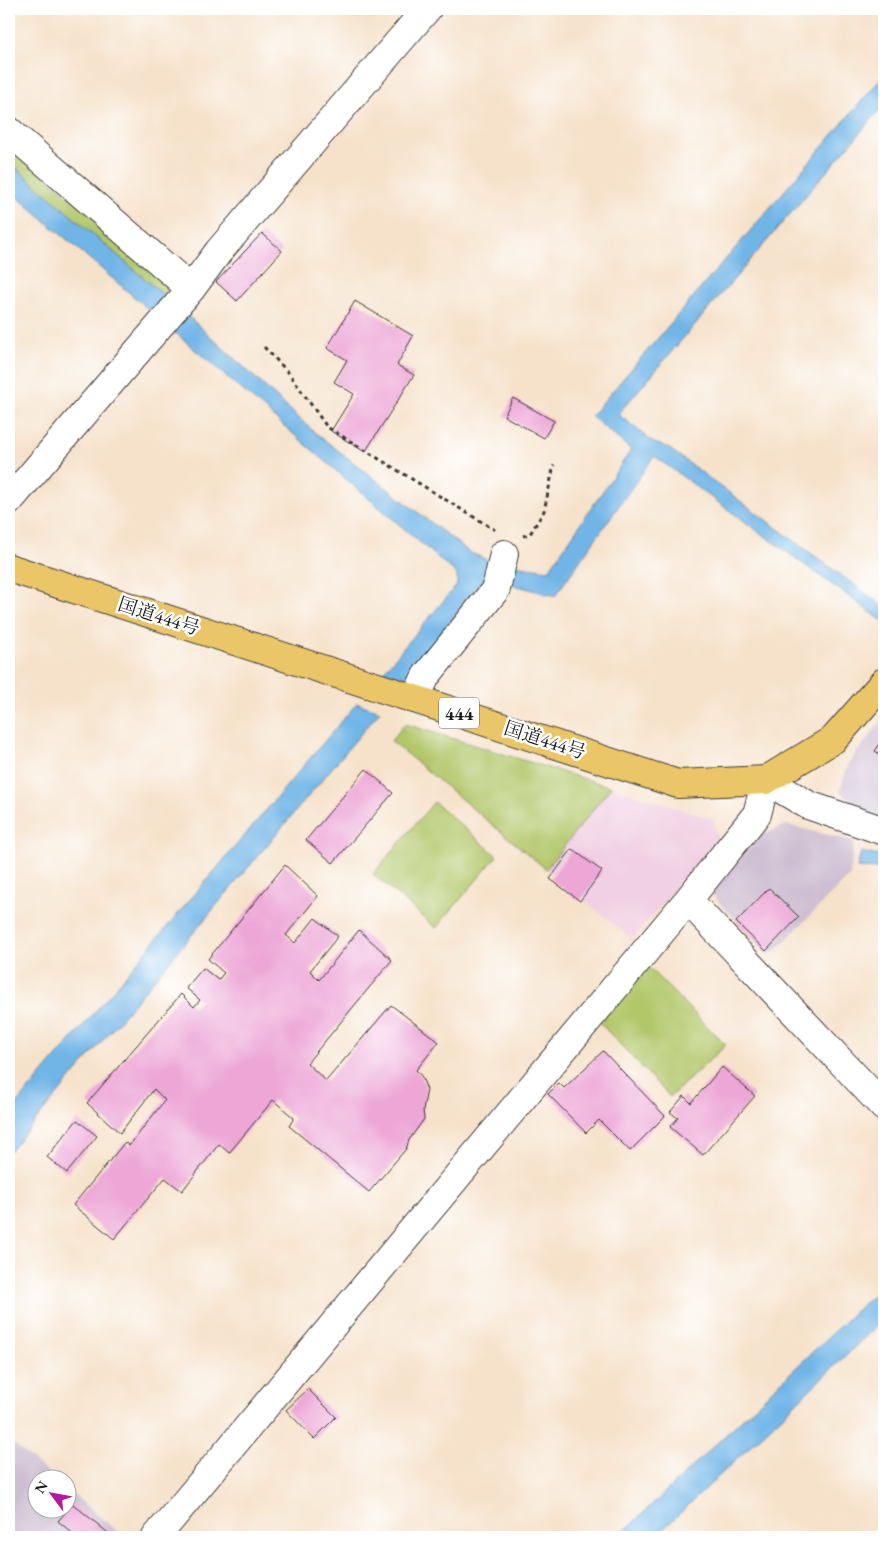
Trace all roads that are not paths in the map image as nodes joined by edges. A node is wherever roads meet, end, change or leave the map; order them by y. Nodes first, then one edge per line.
1 (427, 9) edge
2 (9, 131) edge
3 (191, 289) junction
4 (9, 502) edge
5 (507, 547) road end
6 (9, 568) edge
7 (884, 682) edge
8 (415, 699) junction
9 (766, 780) junction
10 (884, 831) edge
11 (688, 900) junction
12 (884, 1107) edge
13 (156, 1537) edge

1 - 3 street
2 - 3 street
3 - 4 street
5 - 8 street
6 - 8 highway, 国道444号 / 444
7 - 9 highway, 国道444号 / 444
8 - 9 highway, 国道444号 / 444
9 - 10 street
9 - 11 street
11 - 12 street
11 - 13 street

